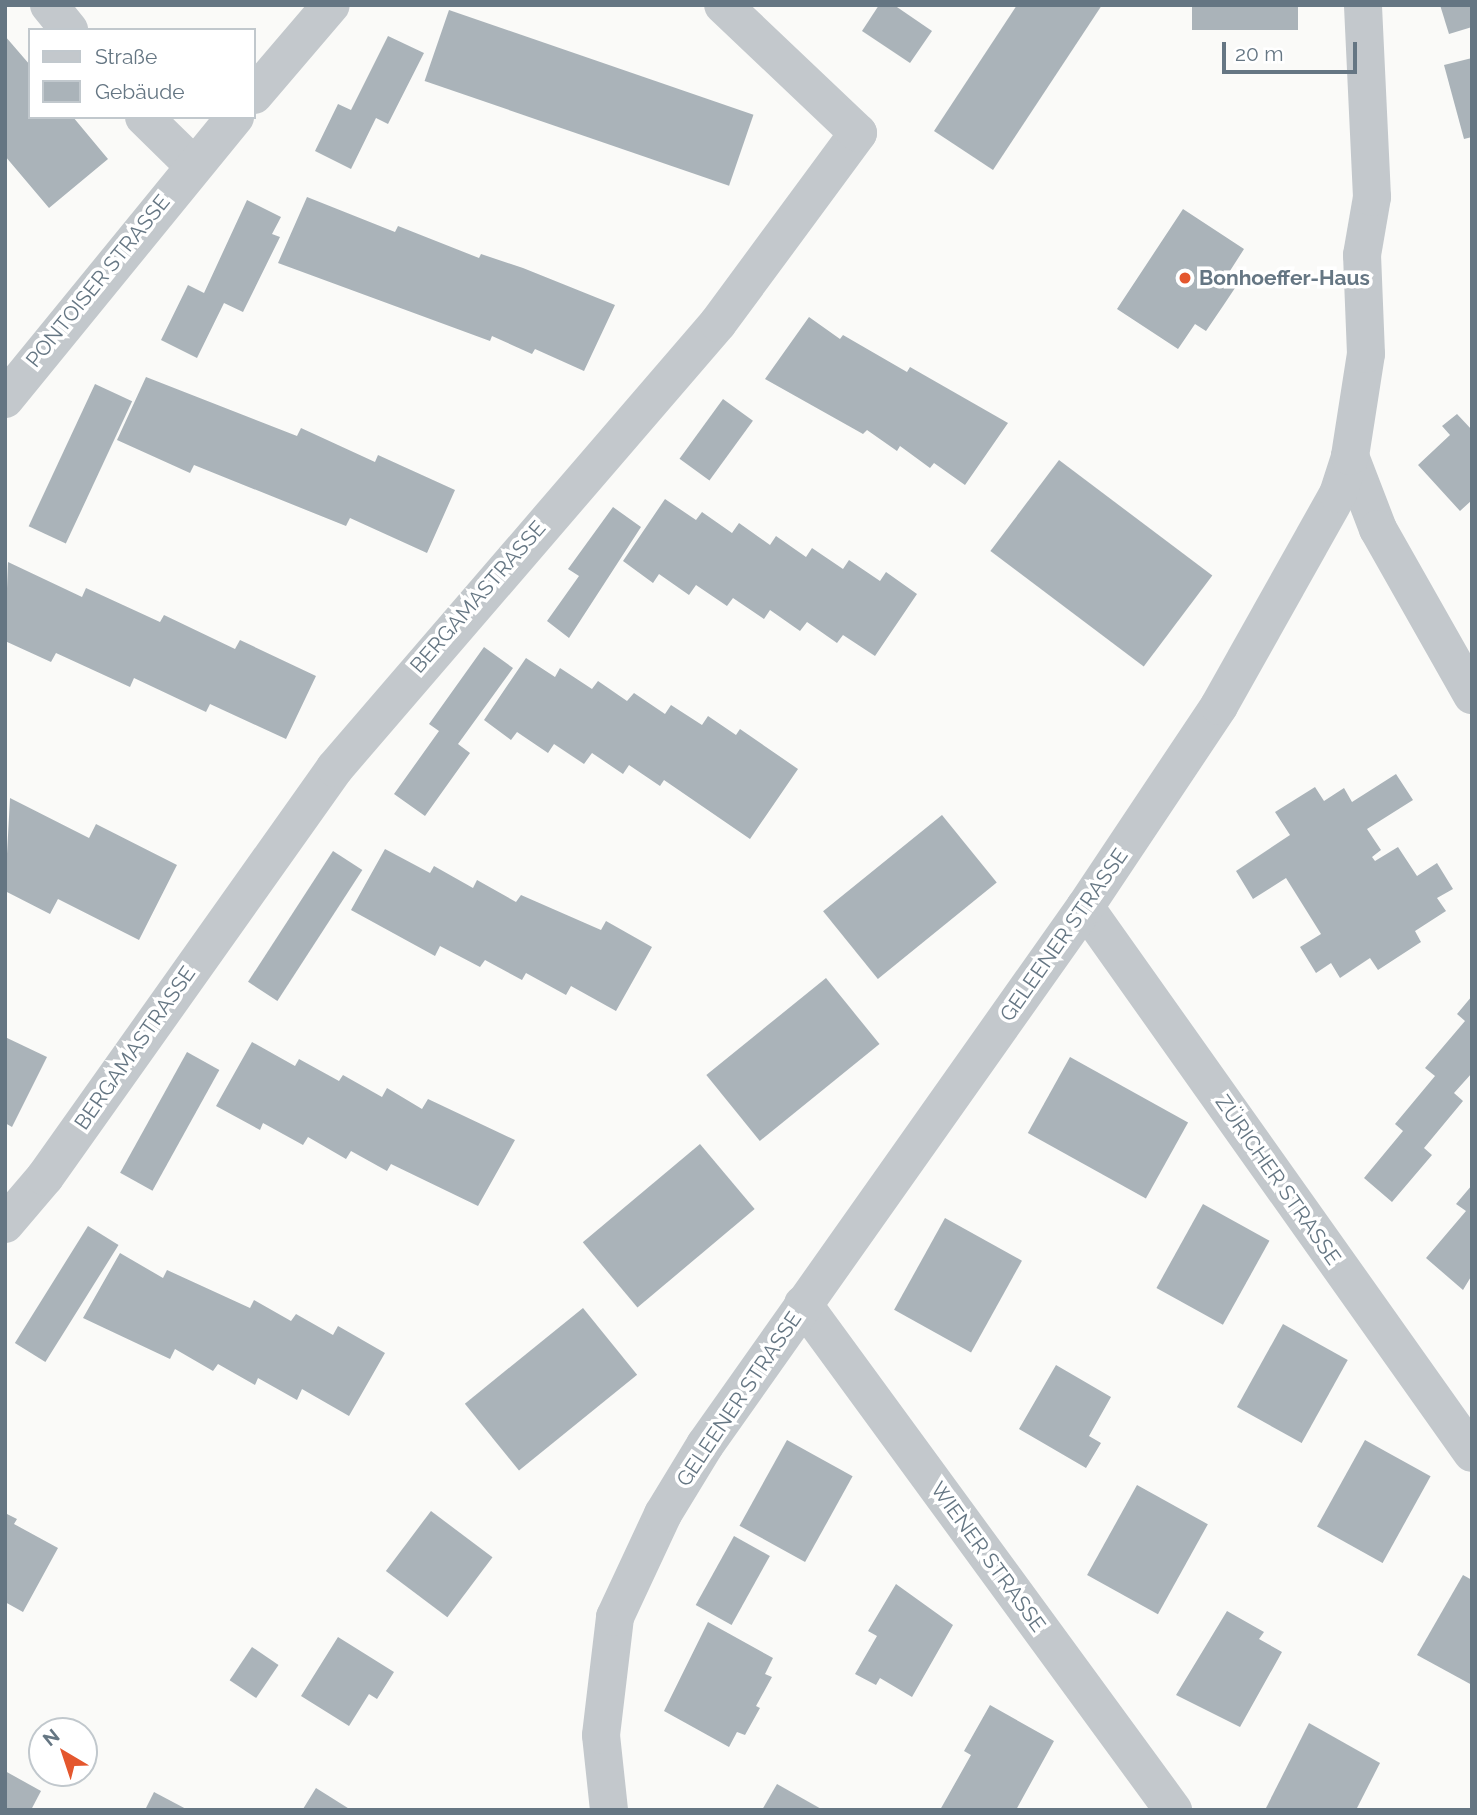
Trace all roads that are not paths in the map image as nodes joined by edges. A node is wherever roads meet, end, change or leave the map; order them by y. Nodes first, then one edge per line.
1 (48, 5) edge
2 (331, 5) edge
3 (723, 5) edge
4 (1363, 5) edge
5 (67, 28) edge
6 (256, 93) edge
7 (146, 119) edge
8 (233, 119) edge
9 (192, 164) junction
10 (5, 399) edge
11 (1350, 456) junction
12 (1472, 695) edge
13 (1085, 907) junction
14 (5, 1224) edge
15 (803, 1304) junction
16 (1472, 1453) edge
17 (609, 1810) edge
18 (1173, 1810) edge

1 - 5 street
2 - 6 street
3 - 14 street, BERGAMASTRASSE
4 - 11 street, GELEENER STRASSE
7 - 9 street
8 - 9 street, PONTOISER STRASSE
9 - 10 street, PONTOISER STRASSE
11 - 12 street
11 - 13 street, GELEENER STRASSE
13 - 15 street, GELEENER STRASSE
13 - 16 street, ZÜRICHER STRASSE
15 - 17 street, GELEENER STRASSE
15 - 18 street, WIENER STRASSE

